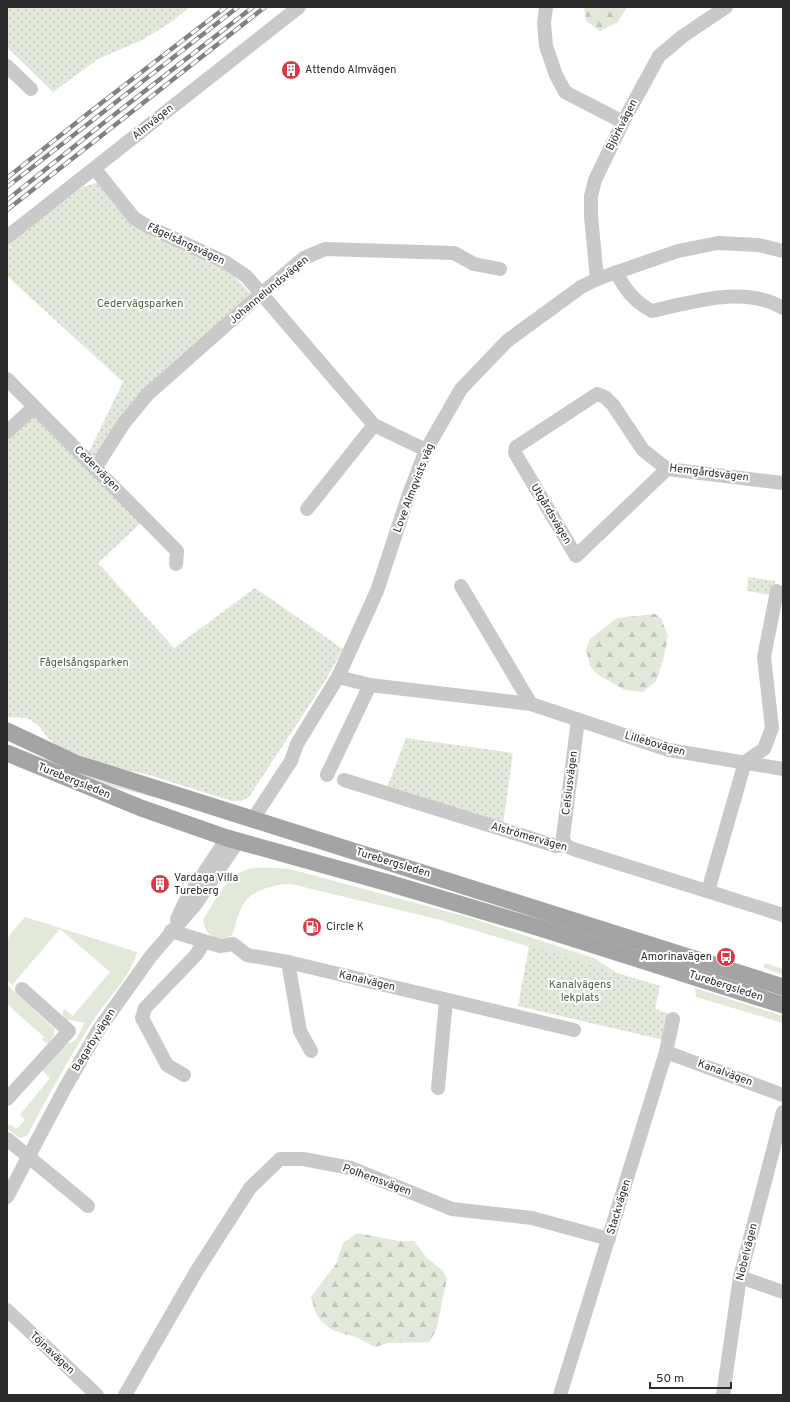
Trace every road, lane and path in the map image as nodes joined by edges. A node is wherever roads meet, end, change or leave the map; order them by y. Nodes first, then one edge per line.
1 (299, 7) edge
2 (546, 7) edge
3 (726, 7) edge
4 (7, 66) edge
5 (31, 89) dead end
6 (623, 122) junction
7 (95, 169) junction
8 (7, 237) edge
9 (783, 251) edge
10 (500, 270) dead end
11 (616, 272) junction
12 (597, 279) junction
13 (261, 294) junction
14 (783, 308) edge
15 (7, 378) edge
16 (597, 394) joint
17 (34, 407) junction
18 (374, 425) junction
19 (7, 432) edge
20 (426, 450) junction
21 (96, 467) junction
22 (666, 469) junction
23 (783, 483) edge
24 (307, 509) dead end
25 (176, 564) dead end
26 (461, 586) dead end
27 (777, 590) dead end
28 (338, 677) junction
29 (370, 685) junction
30 (531, 704) junction
31 (578, 720) junction
32 (9, 738) edge
33 (7, 753) edge
34 (745, 762) junction
35 (783, 769) edge
36 (327, 775) dead end
37 (344, 780) dead end
38 (248, 817) junction
39 (233, 839) junction
40 (566, 845) junction
41 (708, 891) junction
42 (783, 915) edge
43 (171, 931) junction
44 (204, 942) junction
45 (288, 962) junction
46 (783, 987) edge
47 (22, 989) dead end
48 (446, 1000) junction
49 (783, 1005) edge
50 (673, 1019) dead end
51 (574, 1030) dead end
52 (312, 1050) dead end
53 (666, 1052) junction
54 (184, 1075) dead end
55 (438, 1088) dead end
56 (783, 1095) edge
57 (7, 1099) edge
58 (783, 1112) edge
59 (7, 1138) edge
60 (28, 1156) junction
61 (7, 1197) edge
62 (88, 1206) dead end
63 (609, 1238) junction
64 (740, 1277) junction
65 (783, 1292) edge
66 (7, 1310) edge
67 (97, 1395) edge
68 (125, 1395) edge
69 (560, 1395) edge
70 (723, 1395) edge

1 - 7 street, Almvägen
2 - 6 street
3 - 6 street, Björkvägen
4 - 5 street
6 - 12 street, Björkvägen
7 - 8 street, Almvägen
7 - 13 street, Fågelsångsvägen
9 - 11 street, Love Almqvists väg
10 - 13 street, Johannelundsvägen
11 - 12 street, Love Almqvists väg
11 - 14 street
12 - 20 street, Love Almqvists väg
13 - 18 street, Fågelsångsvägen
13 - 21 street, Johannelundsvägen
15 - 17 street, Cedervägen
16 - 22 street, Hemgårdsvägen
16 - 22 street, Utgårdsvägen
17 - 19 street
17 - 21 street, Cedervägen
18 - 20 street, Fågelsångsvägen
18 - 24 street
20 - 28 street, Love Almqvists väg
21 - 25 street, Cedervägen
22 - 23 street, Hemgårdsvägen
26 - 30 street
27 - 34 street
28 - 29 street, Lillebovägen
28 - 38 street, Love Almqvists väg
29 - 30 street, Lillebovägen
29 - 36 street
30 - 31 street, Lillebovägen
31 - 34 street, Lillebovägen
31 - 40 street, Celsiusvägen
32 - 38 main road, Turebergsleden
33 - 39 main road, Turebergsleden
34 - 35 street, Lillebovägen
34 - 41 street
37 - 40 street, Alströmervägen
38 - 39 main road
38 - 46 main road, Turebergsleden
39 - 43 street, Bagarbyvägen
39 - 49 main road, Turebergsleden
40 - 41 street, Alströmervägen
41 - 42 street, Alströmervägen
43 - 44 street, Kanalvägen
43 - 60 street, Bagarbyvägen
44 - 45 street, Kanalvägen
44 - 54 street
45 - 48 street, Kanalvägen
45 - 52 street
47 - 57 street
48 - 51 street, Kanalvägen
48 - 55 street
50 - 53 street, Stackvägen
53 - 56 street, Kanalvägen
53 - 63 street, Stackvägen
58 - 64 street, Nobelvägen
59 - 60 street
60 - 61 street, Bagarbyvägen
60 - 62 street
63 - 68 street, Polhemsvägen
63 - 69 street, Stackvägen
64 - 65 street
64 - 70 street, Nobelvägen
66 - 67 street, Töjnavägen

